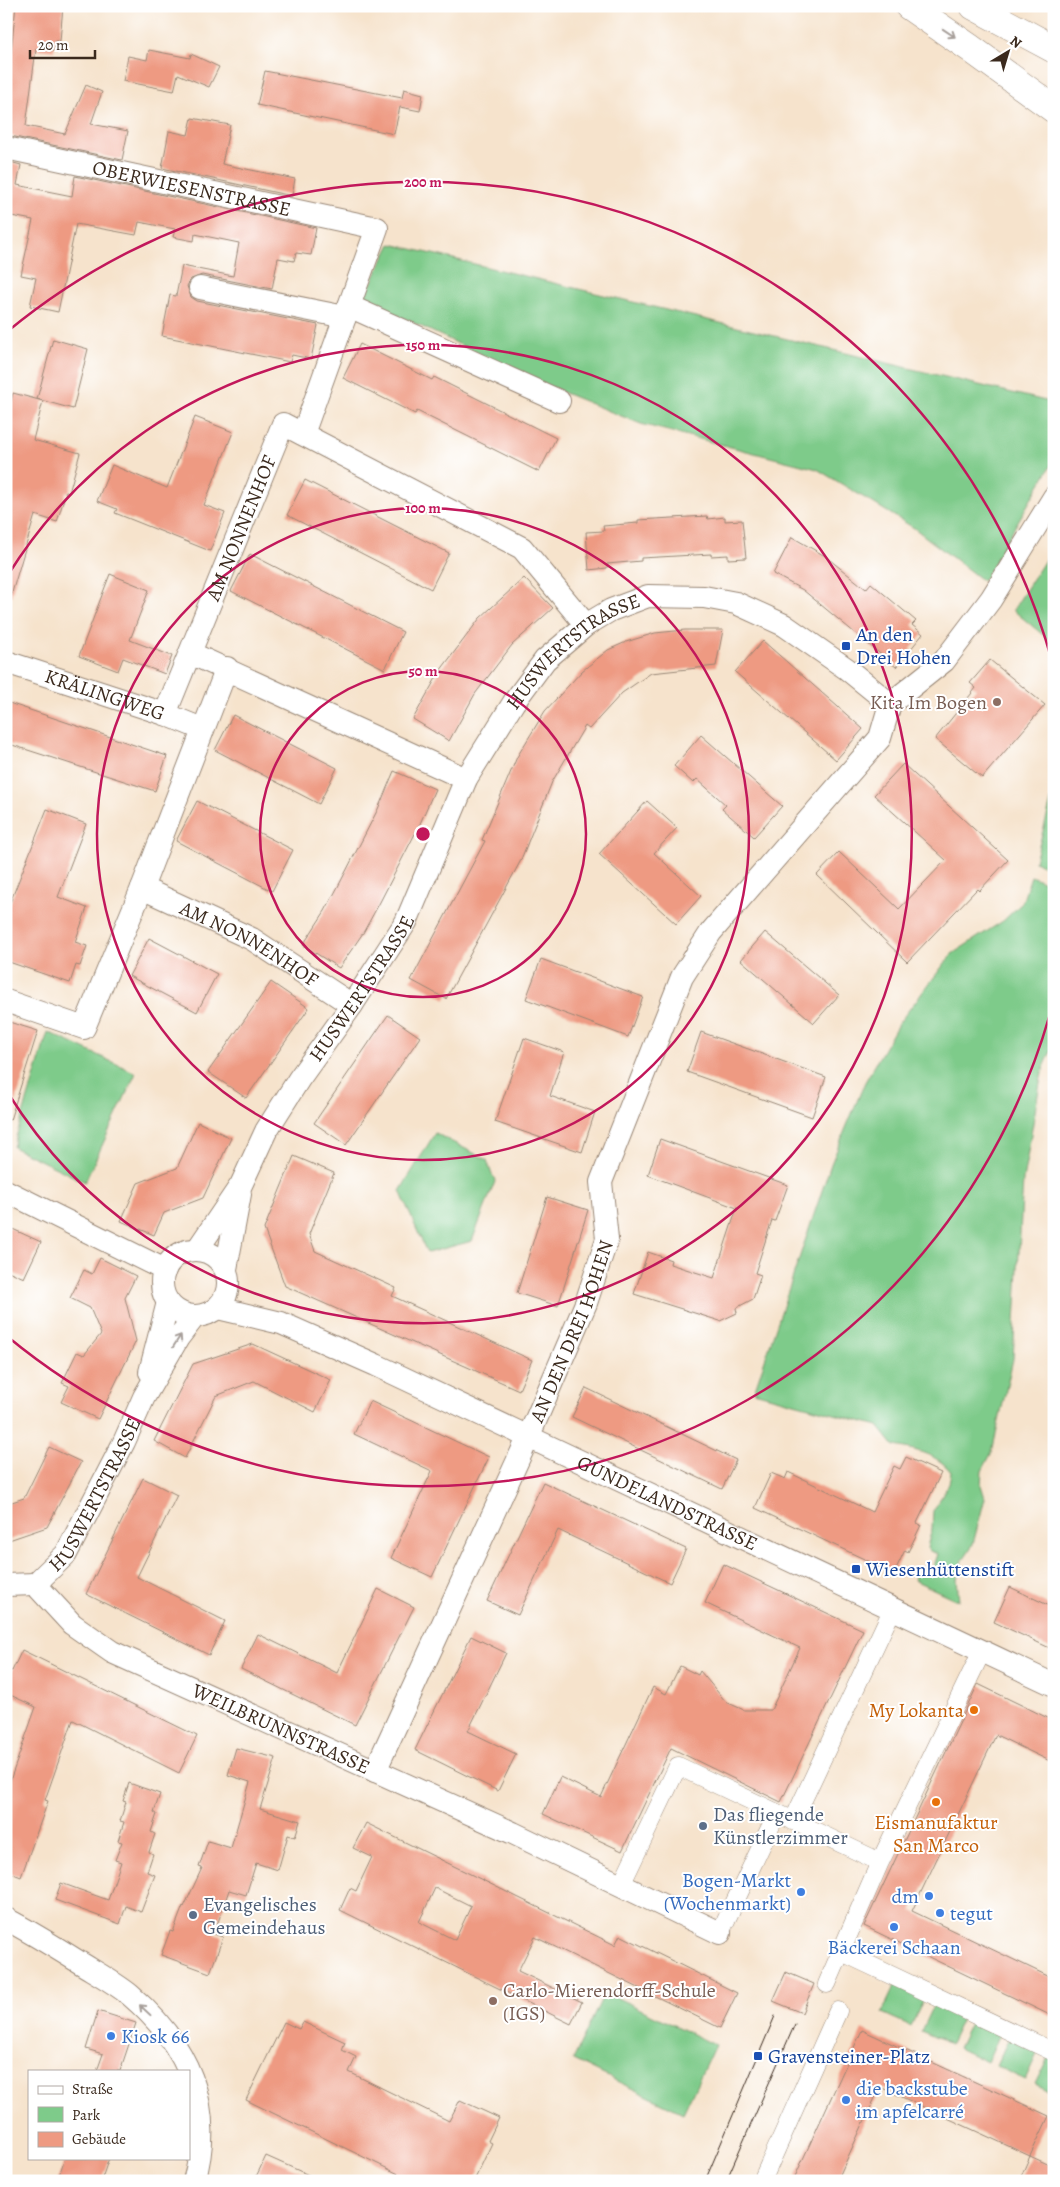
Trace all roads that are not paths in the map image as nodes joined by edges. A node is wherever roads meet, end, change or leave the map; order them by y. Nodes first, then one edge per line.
1 (909, 6) edge
2 (974, 6) edge
3 (1054, 49) edge
4 (1054, 109) edge
5 (6, 148) edge
6 (200, 288) dead end
7 (347, 312) junction
8 (559, 401) dead end
9 (303, 434) junction
10 (1054, 497) edge
11 (586, 625) junction
12 (190, 653) junction
13 (6, 662) edge
14 (227, 668) junction
15 (890, 704) junction
16 (165, 714) junction
17 (202, 729) junction
18 (466, 780) junction
19 (142, 888) junction
20 (6, 1001) edge
21 (352, 1005) junction
22 (241, 1185) junction
23 (6, 1191) edge
24 (197, 1250) junction
25 (165, 1270) junction
26 (227, 1277) junction
27 (168, 1302) junction
28 (218, 1308) junction
29 (195, 1316) junction
30 (281, 1323) junction
31 (144, 1397) junction
32 (528, 1438) junction
33 (35, 1584) junction
34 (6, 1585) edge
35 (893, 1608) junction
36 (982, 1651) junction
37 (1054, 1685) edge
38 (375, 1771) junction
39 (777, 1813) junction
40 (793, 1821) junction
41 (880, 1862) junction
42 (621, 1885) junction
43 (6, 1919) edge
44 (720, 1934) joint
45 (842, 1952) junction
46 (827, 1984) dead end
47 (838, 2011) dead end
48 (1054, 2052) edge
49 (190, 2070) edge
50 (190, 2071) edge
51 (194, 2181) edge
52 (762, 2181) edge

1 -> 4 highway
2 - 3 highway
5 - 7 street, OBERWIESENSTRASSE
6 - 7 street
7 - 8 street
7 - 9 street
9 - 11 street, AM NONNENHOF
9 - 12 street, AM NONNENHOF
10 - 15 street
11 - 15 street, HUSWERTSTRASSE
11 - 18 street, HUSWERTSTRASSE
12 - 14 street
12 - 16 street, AM NONNENHOF
13 - 16 street, KRÄLINGWEG
14 - 17 street
14 - 18 street
15 - 32 street, AN DEN DREI HOHEN
16 - 17 street, KRÄLINGWEG
17 - 19 street
18 - 21 street, HUSWERTSTRASSE
19 - 20 street
19 - 21 street, AM NONNENHOF
21 - 22 street, HUSWERTSTRASSE
22 - 24 street, HUSWERTSTRASSE
22 - 26 street, HUSWERTSTRASSE
23 - 25 street
24 - 25 street
24 - 26 street
25 - 27 street
26 - 28 street
26 - 30 street, GUNDELANDSTRASSE
27 - 29 street
27 - 31 street, HUSWERTSTRASSE
28 - 29 street
28 - 30 street, GUNDELANDSTRASSE
31 -> 29 street, HUSWERTSTRASSE
30 - 32 street, GUNDELANDSTRASSE
31 - 33 street, HUSWERTSTRASSE
32 - 35 street, GUNDELANDSTRASSE
32 - 38 street, AN DEN DREI HOHEN
33 - 34 street
33 - 38 street, WEILBRUNNSTRASSE
35 - 36 street, GUNDELANDSTRASSE
35 - 40 street
36 - 37 street, GUNDELANDSTRASSE
36 - 41 street
38 - 42 street, WEILBRUNNSTRASSE
39 - 40 street
39 - 42 street
39 - 44 street
40 - 41 street
41 - 45 street
42 - 44 street
49 -> 43 street
45 - 46 street
45 - 48 street
47 - 52 street
51 -> 50 street

